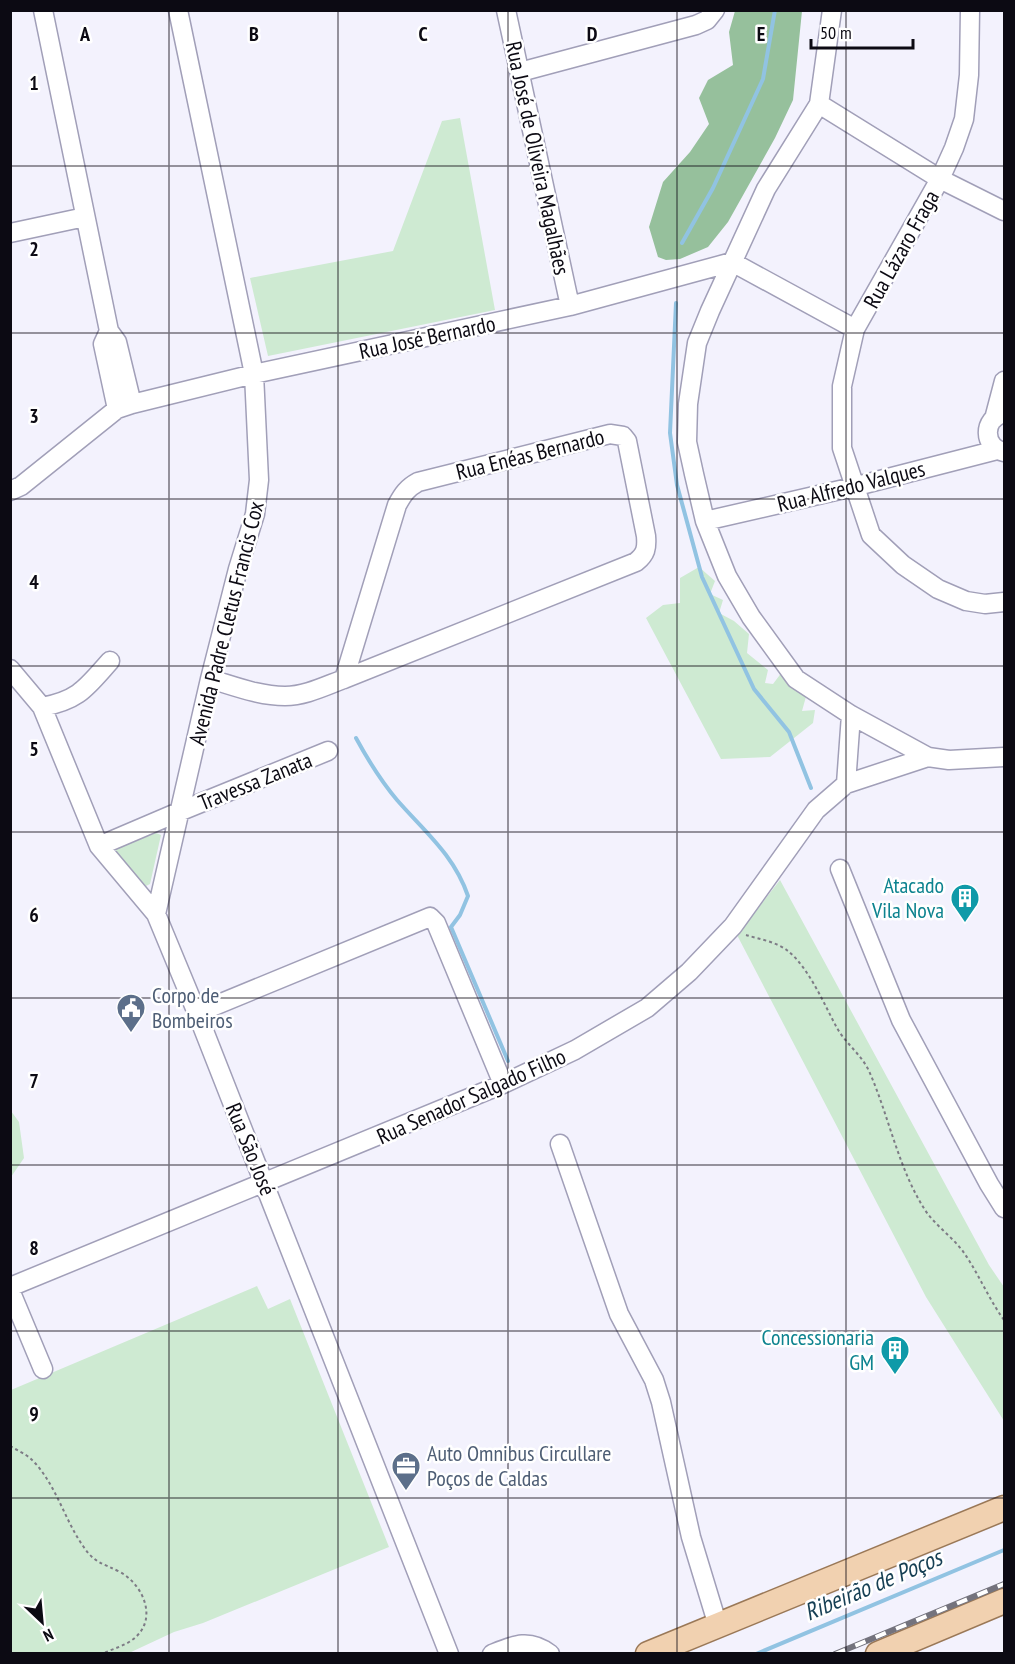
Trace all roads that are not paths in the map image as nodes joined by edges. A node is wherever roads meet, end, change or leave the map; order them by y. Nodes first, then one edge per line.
1 (43, 10) edge
2 (178, 10) edge
3 (506, 10) edge
4 (715, 10) edge
5 (832, 10) edge
6 (970, 10) edge
7 (520, 72) junction
8 (819, 104) junction
9 (940, 179) junction
10 (1005, 211) edge
11 (85, 217) junction
12 (10, 233) edge
13 (732, 262) junction
14 (570, 306) junction
15 (855, 329) junction
16 (254, 374) junction
17 (1005, 381) edge
18 (124, 406) junction
19 (999, 416) edge
20 (1001, 451) edge
21 (1005, 470) edge
22 (853, 487) junction
23 (10, 491) edge
24 (705, 521) junction
25 (1005, 602) edge
26 (110, 661) dead end
27 (10, 669) edge
28 (344, 679) junction
29 (210, 680) junction
30 (42, 707) junction
31 (851, 715) junction
32 (328, 751) dead end
33 (928, 757) junction
34 (1005, 757) edge
35 (846, 784) junction
36 (181, 811) junction
37 (99, 846) junction
38 (840, 869) dead end
39 (156, 914) junction
40 (197, 1013) junction
41 (503, 1084) junction
42 (560, 1144) dead end
43 (265, 1184) junction
44 (1005, 1208) edge
45 (10, 1288) edge
46 (43, 1369) dead end
47 (1005, 1508) edge
48 (1005, 1601) edge
49 (718, 1626) junction
50 (449, 1653) edge
51 (492, 1653) edge
52 (550, 1653) edge
53 (648, 1653) edge
54 (878, 1653) edge

1 - 11 street
2 - 16 street, Avenida Padre Cletus Francis Cox
3 - 7 street, Rua José de Oliveira Magalhães
4 - 7 street
5 - 8 street
6 - 9 street, Rua Lázaro Fraga
7 - 14 street, Rua José de Oliveira Magalhães
8 - 9 street
8 - 13 street
9 - 10 street
9 - 15 street, Rua Lázaro Fraga
11 - 12 street
11 - 18 street
13 - 14 street, Rua José Bernardo
13 - 15 street
13 - 24 street
14 - 16 street, Rua José Bernardo
15 - 22 street, Rua Lázaro Fraga
16 - 18 street, Rua José Bernardo
16 - 29 street, Avenida Padre Cletus Francis Cox
17 - 19 street
18 - 23 street, Rua José Bernardo
19 - 20 street
20 - 21 street
20 - 22 street, Rua Alfredo Valques
22 - 24 street, Rua Alfredo Valques
22 - 25 street, Rua Lázaro Fraga
24 - 31 street
26 - 30 street
27 - 30 street, Rua São José
28 - 28 street, Rua Enéas Bernardo
28 - 29 street, Rua Enéas Bernardo
29 - 36 street, Avenida Padre Cletus Francis Cox
30 - 37 street, Rua São José
31 - 33 street
31 - 35 street
32 - 36 street, Travessa Zanata
33 - 34 street
33 - 35 street
35 - 41 street, Rua Senador Salgado Filho
36 - 37 street, Travessa Zanata
36 - 39 street, Avenida Padre Cletus Francis Cox
37 - 39 street, Rua São José
38 - 44 street
39 - 40 street, Rua São José
40 - 41 street
40 - 43 street, Rua São José
41 - 43 street, Rua Senador Salgado Filho
42 - 49 street
43 - 45 street, Rua Senador Salgado Filho
43 - 50 street, Rua São José
45 - 46 street
47 - 49 main road
48 - 54 main road
49 - 53 main road
51 - 52 street

